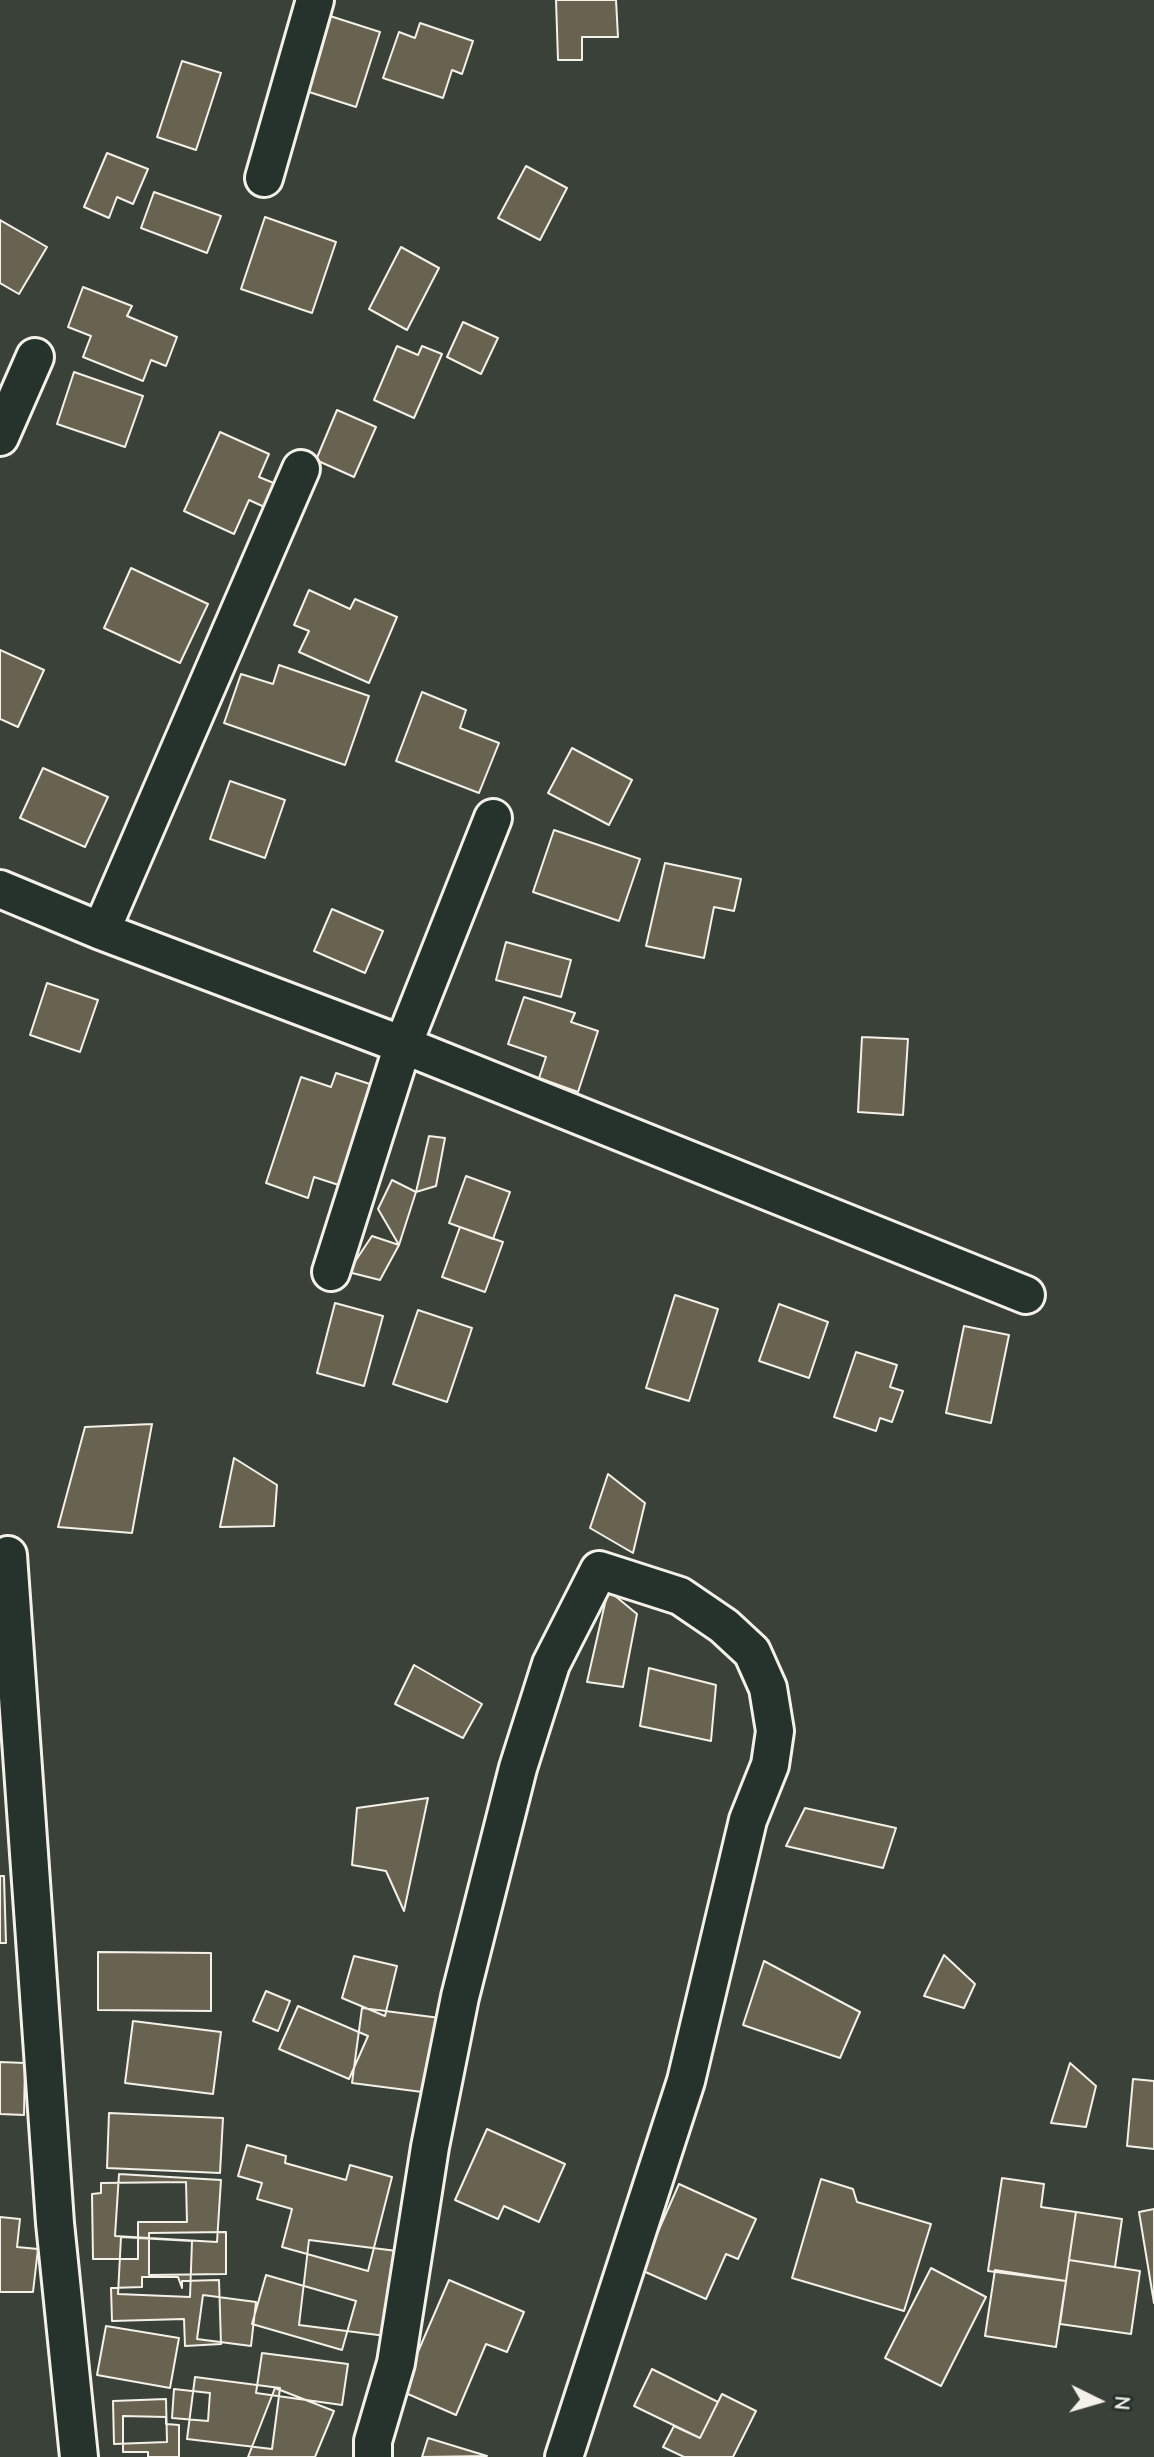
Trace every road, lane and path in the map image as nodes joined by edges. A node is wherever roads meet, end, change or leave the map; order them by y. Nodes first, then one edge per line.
1 (315, 0) edge
2 (264, 178) dead end
3 (35, 357) dead end
4 (0, 437) edge
5 (301, 469) dead end
6 (493, 818) dead end
7 (0, 889) edge
8 (101, 931) junction
9 (403, 1045) junction
10 (331, 1272) dead end
11 (1026, 1295) dead end
12 (8, 1555) dead end
13 (79, 2457) edge
14 (373, 2457) edge
15 (564, 2457) edge

1 - 2 street
3 - 4 street
5 - 8 street
6 - 9 street
7 - 8 street
8 - 9 street
9 - 10 street
9 - 11 street
12 - 13 street
14 - 15 street

